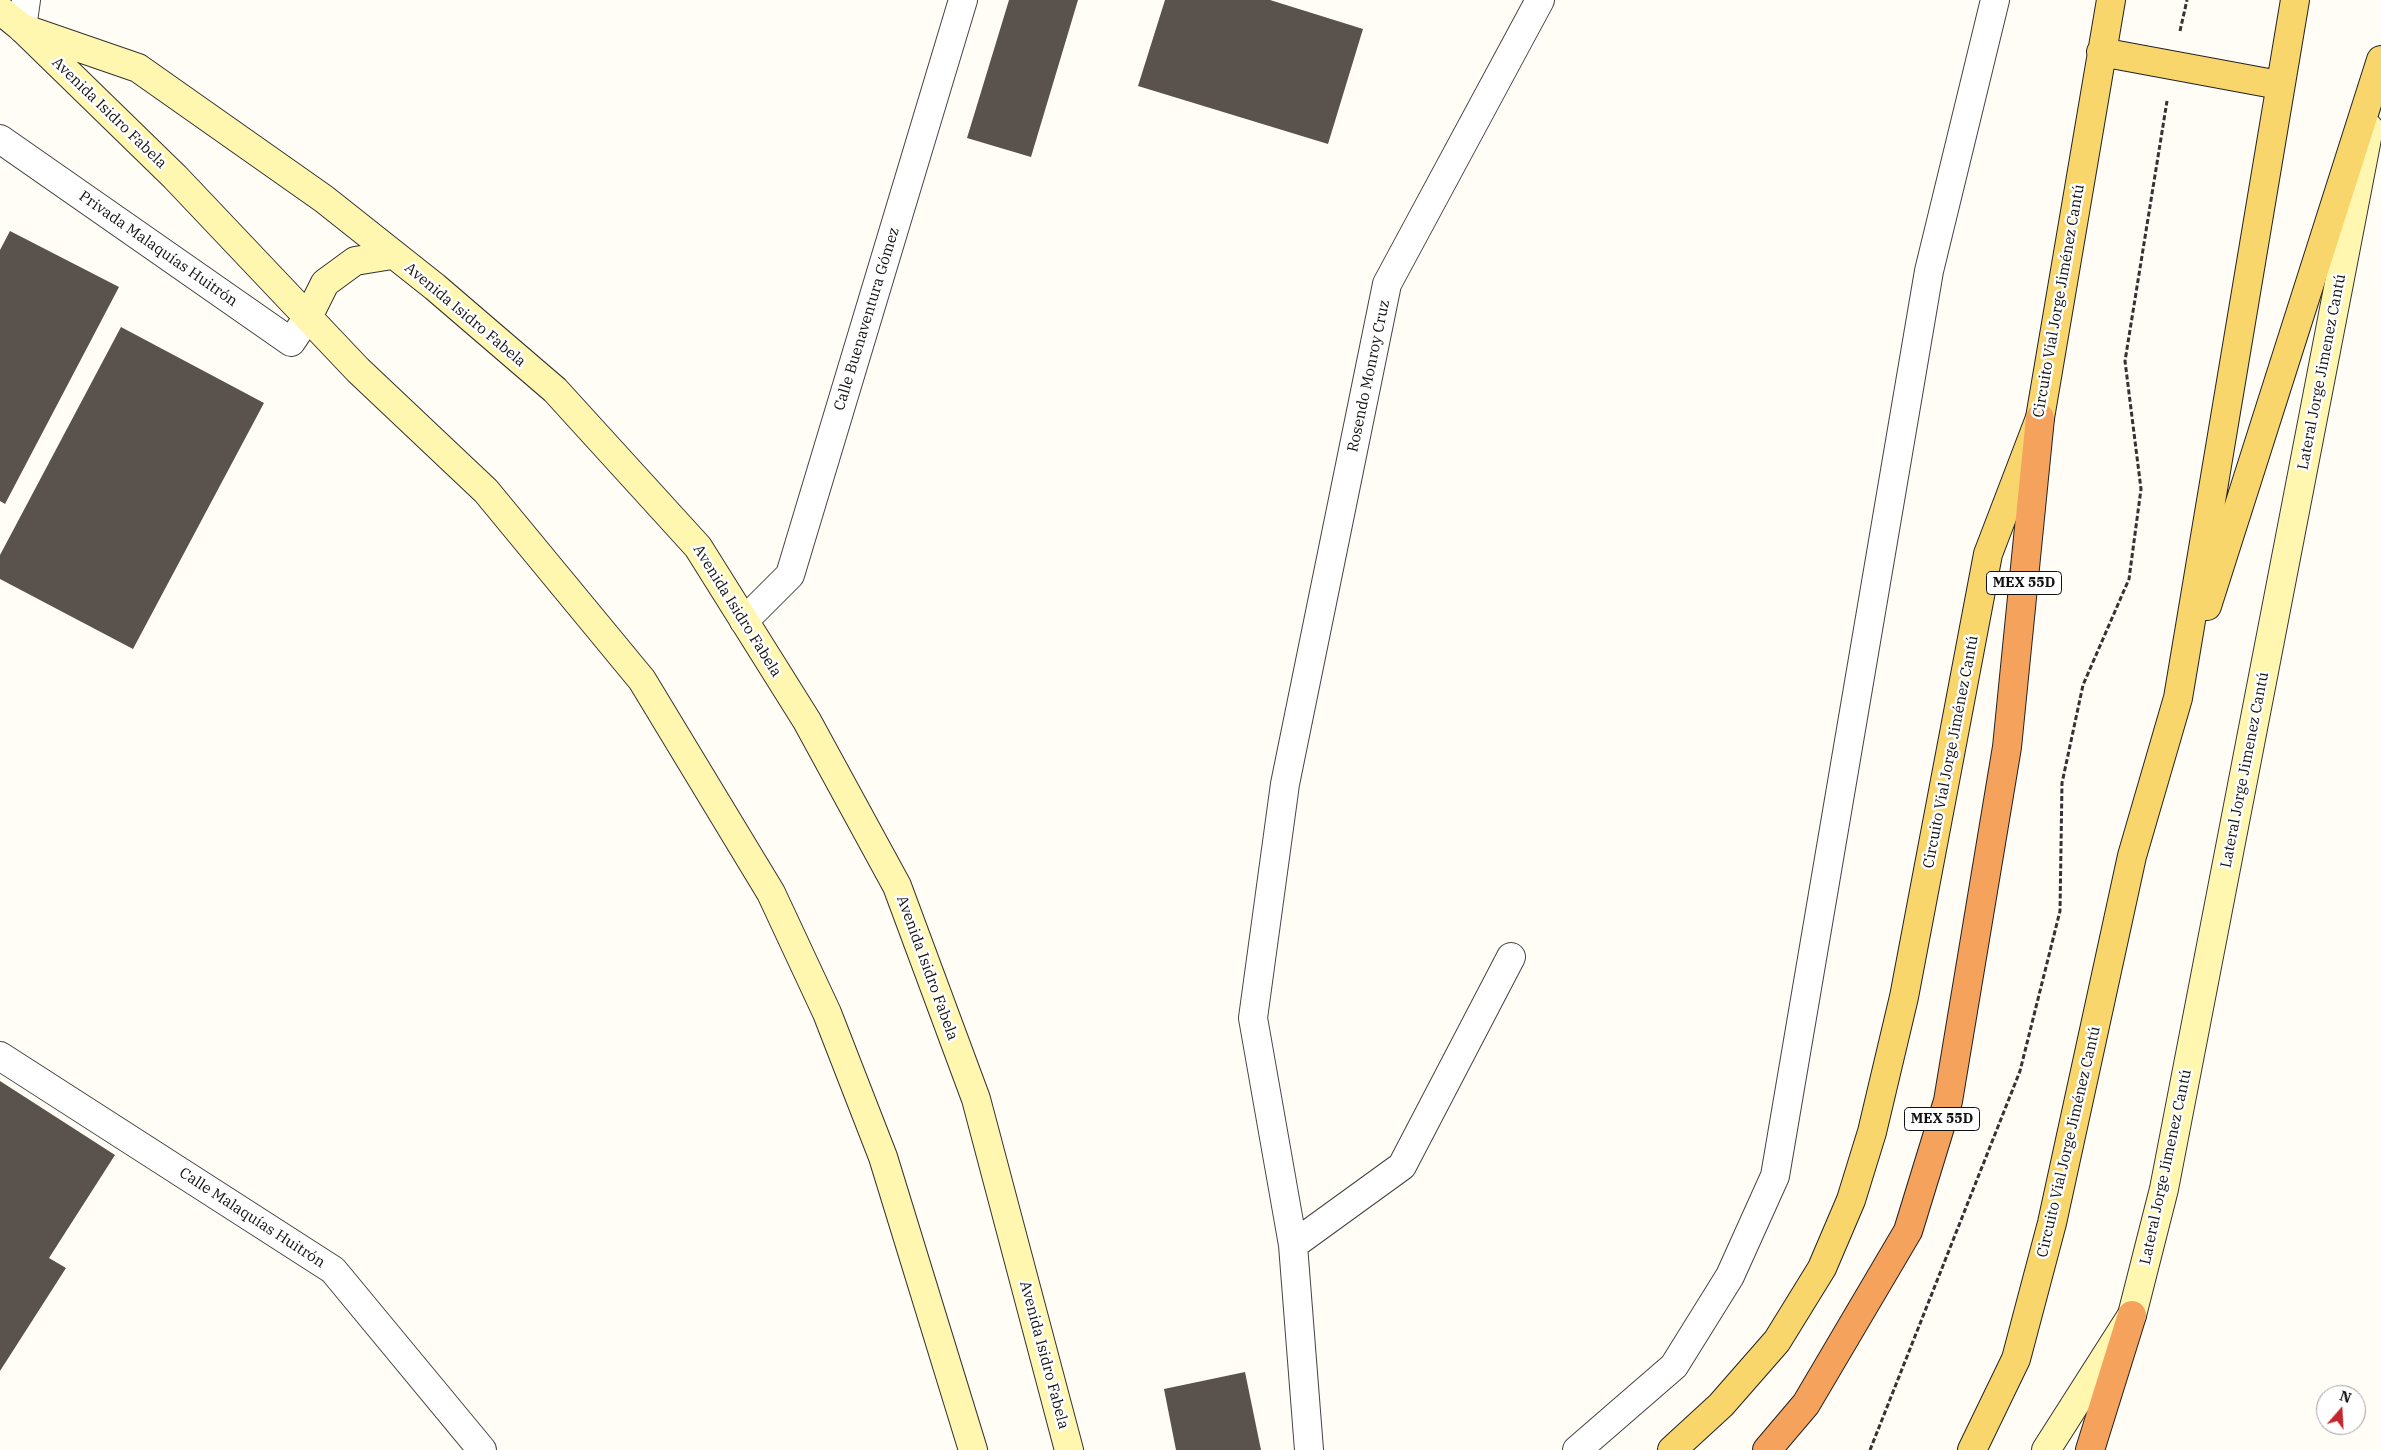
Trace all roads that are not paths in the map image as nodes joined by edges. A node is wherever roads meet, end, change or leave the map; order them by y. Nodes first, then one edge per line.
1 (26, 0) edge
2 (963, 0) edge
3 (1540, 0) edge
4 (1995, 0) edge
5 (2111, 0) edge
6 (2295, 0) edge
7 (0, 10) edge
8 (22, 28) junction
9 (2101, 52) junction
10 (2381, 60) edge
11 (2381, 66) edge
12 (2279, 85) junction
13 (0, 138) edge
14 (392, 255) junction
15 (308, 317) junction
16 (2040, 418) junction
17 (744, 621) junction
18 (2178, 698) junction
19 (1511, 957) dead end
20 (0, 1056) edge
21 (1292, 1245) junction
22 (2132, 1315) junction
23 (482, 1450) edge
24 (973, 1450) edge
25 (1069, 1450) edge
26 (1309, 1450) edge
27 (1577, 1450) edge
28 (1672, 1450) edge
29 (1767, 1450) edge
30 (1972, 1450) edge
31 (2046, 1450) edge
32 (2090, 1450) edge

1 - 8 street
2 - 17 street, Calle Buenaventura Gómez
3 - 21 street, Rosendo Monroy Cruz
4 - 27 street
5 - 9 main road, Circuito Vial Jorge Jiménez Cantú
6 - 12 main road, Circuito Vial Jorge Jiménez Cantú
7 - 8 main road, Avenida Isidro Fabela
8 - 14 main road, Avenida Isidro Fabela
8 - 15 main road, Avenida Isidro Fabela
9 - 12 main road
9 - 16 main road, Circuito Vial Jorge Jiménez Cantú
10 - 18 main road
11 - 22 main road, Lateral Jorge Jimenez Cantú
12 - 18 main road, Circuito Vial Jorge Jiménez Cantú
13 - 15 street, Privada Malaquías Huitrón
14 - 15 main road
14 - 17 main road, Avenida Isidro Fabela
15 - 24 main road, Avenida Isidro Fabela
16 - 28 main road, Circuito Vial Jorge Jiménez Cantú
16 - 29 highway, MEX 55D
17 - 25 main road, Avenida Isidro Fabela
18 - 30 main road, Circuito Vial Jorge Jiménez Cantú
19 - 21 street
20 - 23 street, Calle Malaquías Huitrón
21 - 26 street, Rosendo Monroy Cruz
22 - 31 main road, Lateral Jorge Jimenez Cantú
22 - 32 highway

